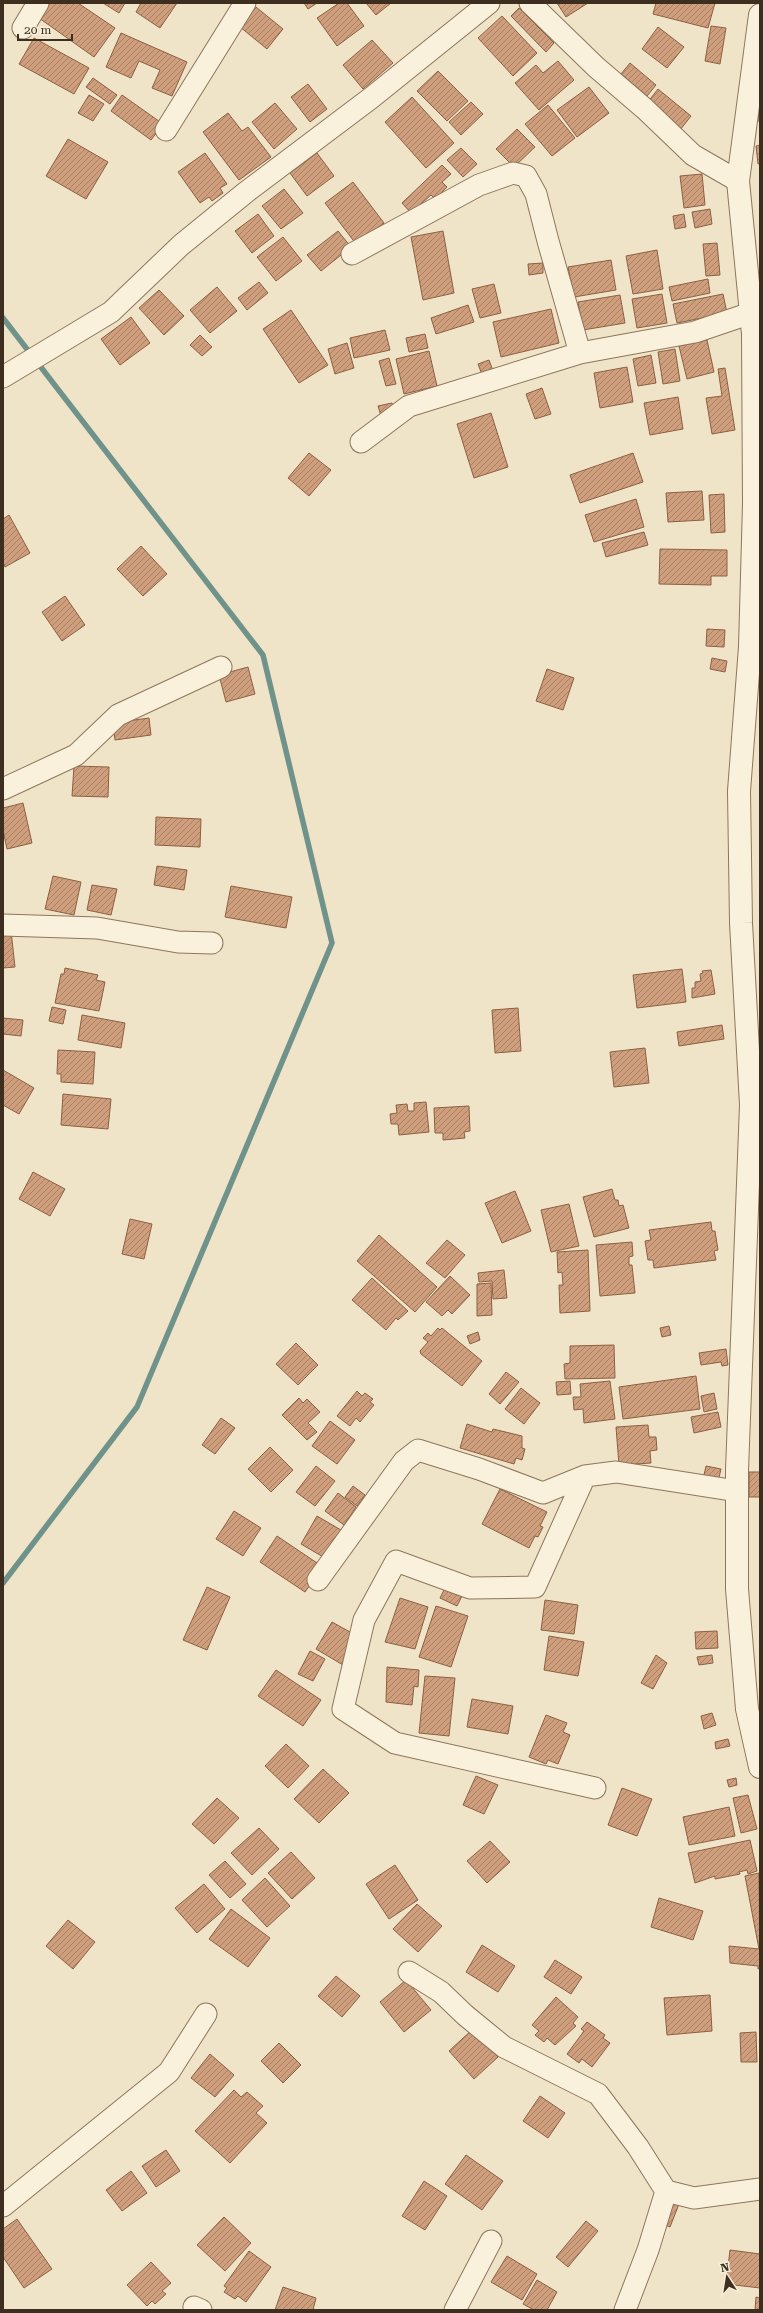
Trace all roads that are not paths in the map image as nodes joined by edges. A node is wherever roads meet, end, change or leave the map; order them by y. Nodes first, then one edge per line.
1 (38, 3) edge
2 (245, 3) edge
3 (489, 3) edge
4 (530, 3) edge
5 (760, 15) edge
6 (23, 28) dead end
7 (166, 130) dead end
8 (738, 181) junction
9 (352, 254) dead end
10 (754, 279) edge
11 (751, 314) junction
12 (580, 352) junction
13 (3, 377) edge
14 (361, 442) dead end
15 (757, 504) edge
16 (755, 613) edge
17 (222, 667) dead end
18 (3, 789) edge
19 (3, 925) edge
20 (212, 943) dead end
21 (754, 1158) edge
22 (585, 1476) junction
23 (737, 1491) junction
24 (318, 1580) dead end
25 (760, 1767) edge
26 (595, 1788) dead end
27 (409, 1972) dead end
28 (206, 2014) dead end
29 (760, 2189) edge
30 (666, 2190) junction
31 (3, 2206) edge
32 (491, 2241) dead end
33 (456, 2310) edge
34 (625, 2310) edge

1 - 6 street
2 - 7 street
3 - 13 street
4 - 8 street
5 - 8 street
8 - 10 street
9 - 12 street
10 - 11 street
11 - 12 street
11 - 15 street
12 - 14 street
15 - 16 street
16 - 21 street
17 - 18 street
19 - 20 street
21 - 23 street
22 - 23 street
22 - 24 street
22 - 26 street
23 - 25 street
27 - 30 street
28 - 31 street
29 - 30 street
30 - 34 street
32 - 33 street

